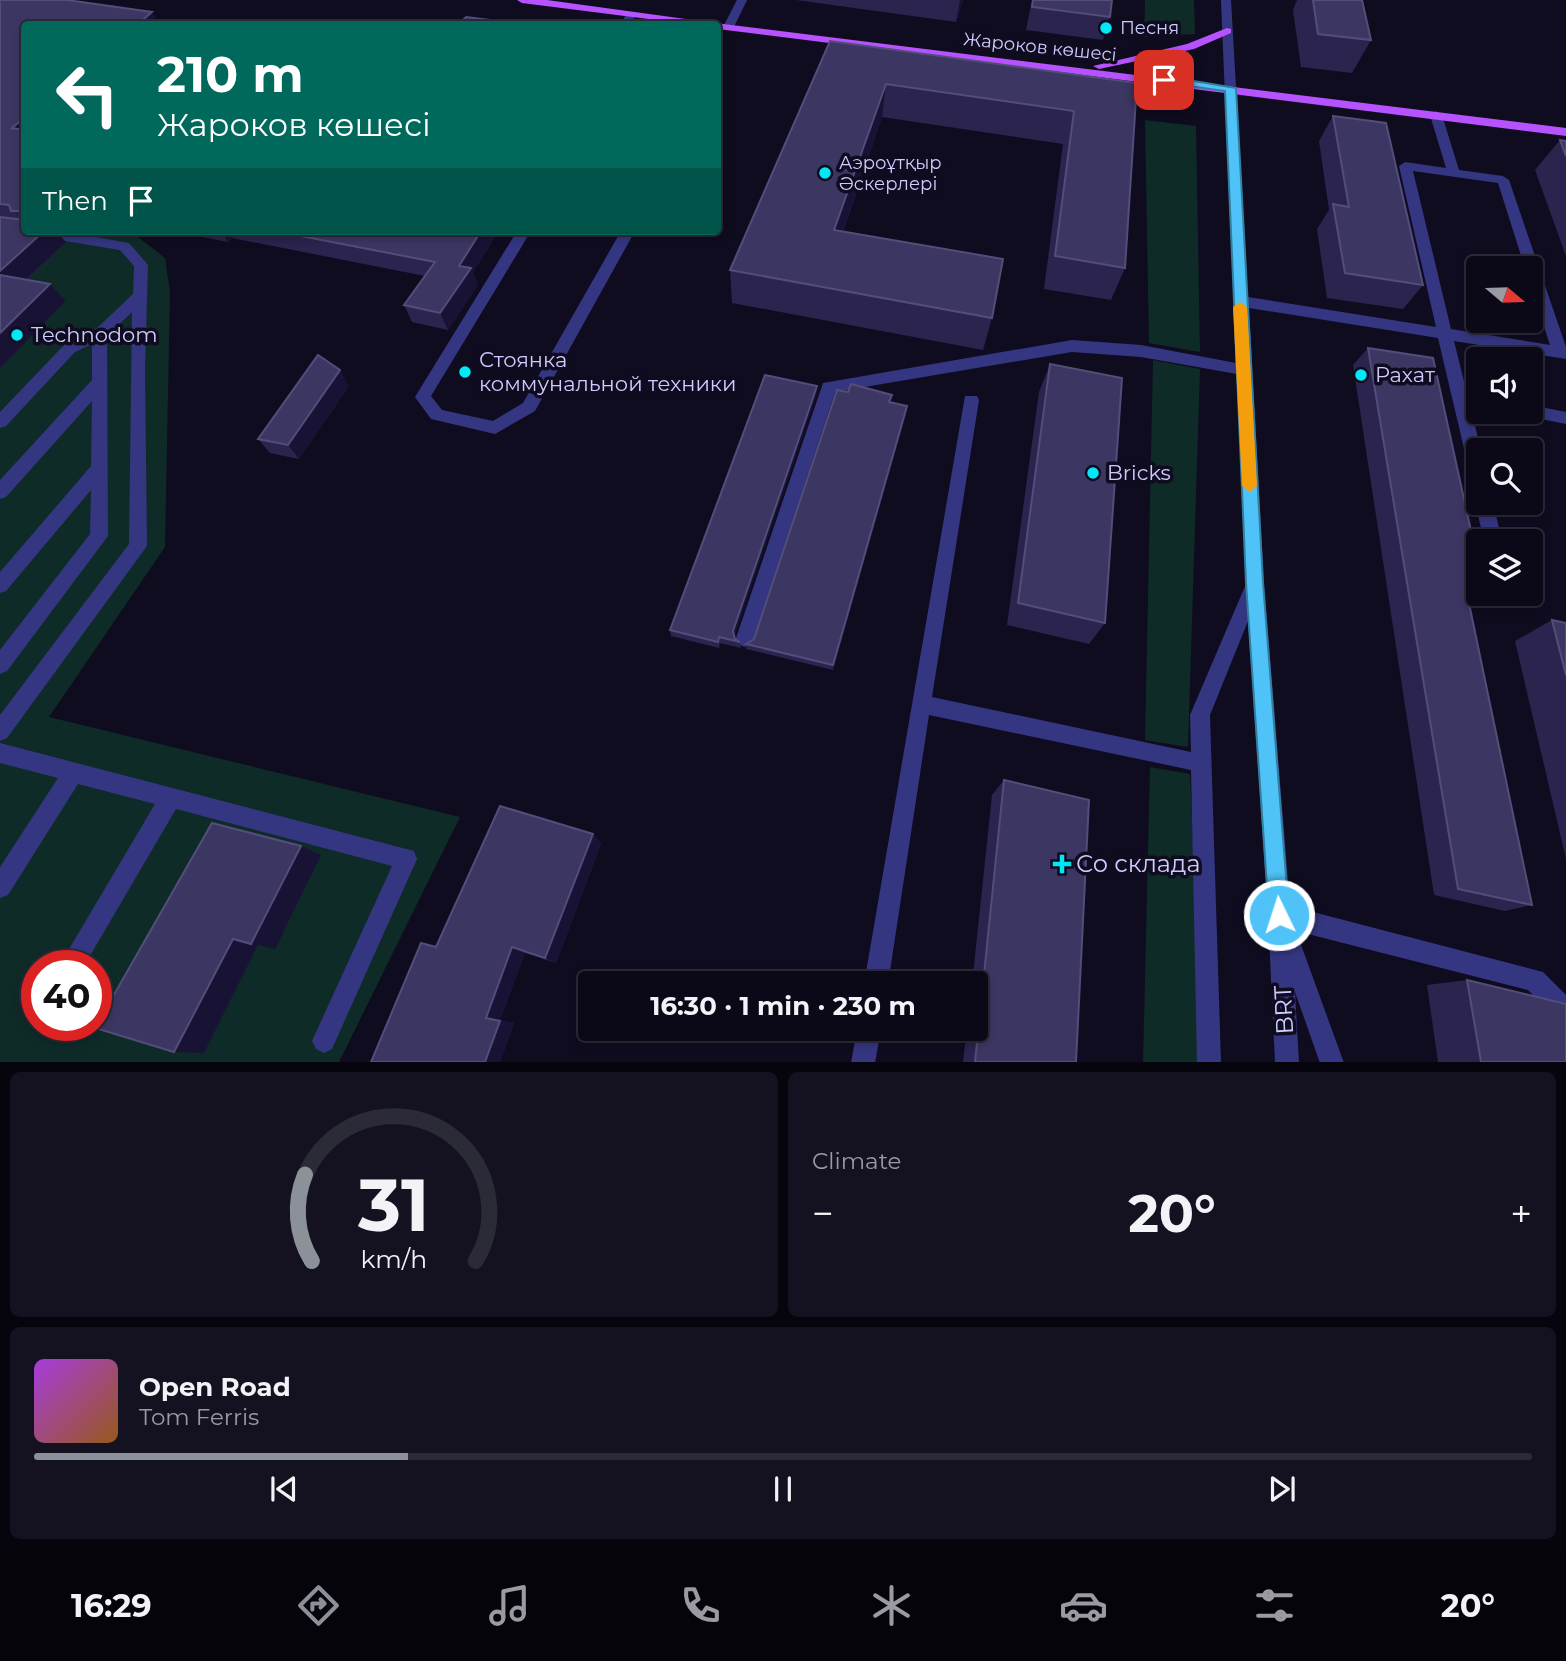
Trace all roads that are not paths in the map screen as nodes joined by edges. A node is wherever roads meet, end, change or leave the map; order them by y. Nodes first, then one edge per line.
1 (522, 0) edge
2 (743, 0) edge
3 (1226, 0) edge
4 (629, 19) edge
5 (661, 21) edge
6 (723, 26) edge
7 (1227, 31) junction
8 (1077, 71) junction
9 (1231, 88) junction
10 (1436, 115) junction
11 (1566, 132) edge
12 (1454, 173) junction
13 (59, 235) edge
14 (522, 235) edge
15 (626, 235) edge
16 (141, 294) junction
17 (1240, 301) junction
18 (1444, 333) junction
19 (100, 334) junction
20 (1563, 353) edge
21 (1244, 370) junction
22 (100, 381) junction
23 (971, 400) dead end
24 (1461, 400) junction
25 (1466, 401) edge
26 (1543, 414) edge
27 (1566, 418) edge
28 (0, 422) edge
29 (1470, 438) edge
30 (100, 467) junction
31 (0, 492) edge
32 (1255, 583) junction
33 (0, 584) edge
34 (745, 638) dead end
35 (0, 665) edge
36 (920, 704) junction
37 (0, 732) edge
38 (0, 753) edge
39 (1189, 761) dead end
40 (74, 772) junction
41 (171, 797) junction
42 (0, 887) edge
43 (1279, 915) junction
44 (80, 950) edge
45 (878, 971) edge
46 (1566, 1012) edge
47 (324, 1041) dead end
48 (867, 1041) edge
49 (863, 1062) edge
50 (1209, 1062) edge
51 (1287, 1062) edge
52 (1332, 1062) edge

1 - 4 main road
2 - 6 street
3 - 7 street
4 - 5 main road
6 - 8 main road, Жароков көшесі
7 - 8 main road
7 - 9 street
8 - 9 main road, Жароков көшесі
9 - 10 main road, Жароков көшесі
9 - 17 street
10 - 11 main road, Жароков көшесі
10 - 12 street
12 - 18 street
12 - 20 street
13 - 16 street
14 - 15 street
16 - 19 street
16 - 37 street
17 - 18 street
17 - 21 street
18 - 20 street
18 - 24 street
19 - 22 street
19 - 28 street
21 - 32 street
21 - 34 street
22 - 30 street
22 - 31 street
23 - 36 street
24 - 25 street
24 - 29 street
26 - 27 street
30 - 33 street
30 - 35 street
32 - 43 street
32 - 50 street
36 - 39 street
36 - 45 street
38 - 40 street
40 - 41 street
40 - 42 street
41 - 44 street
41 - 47 street
43 - 46 street
43 - 51 street, BRT
43 - 52 street
48 - 49 street

